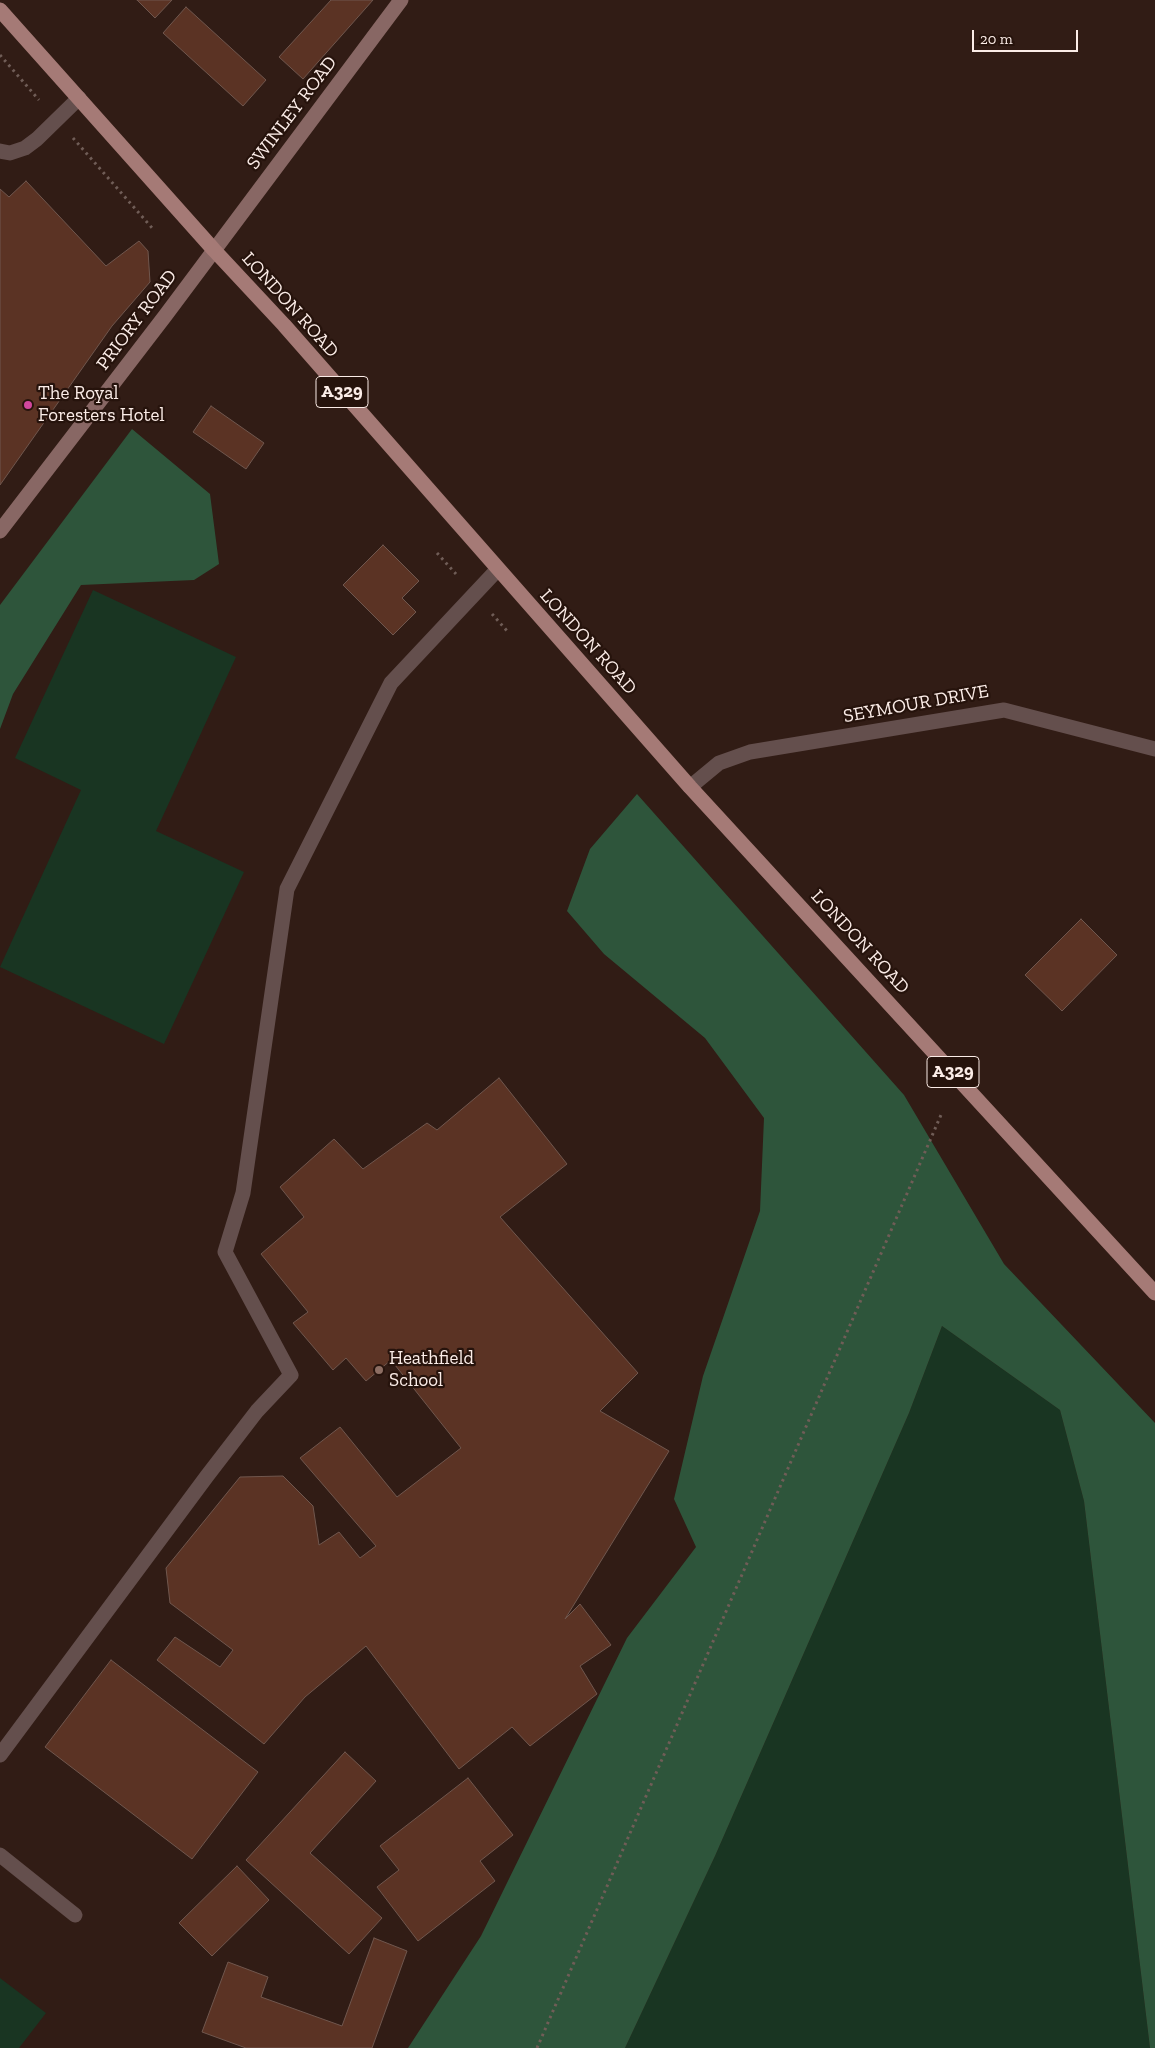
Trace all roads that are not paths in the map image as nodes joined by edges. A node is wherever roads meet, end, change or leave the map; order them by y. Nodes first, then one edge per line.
1 (401, 0) edge
2 (0, 10) edge
3 (79, 98) junction
4 (0, 151) edge
5 (214, 250) junction
6 (0, 531) edge
7 (497, 570) junction
8 (1155, 748) edge
9 (690, 787) junction
10 (1155, 1293) edge
11 (0, 1755) edge
12 (0, 1855) edge
13 (75, 1915) dead end

1 - 5 main road, SWINLEY ROAD
2 - 3 main road, LONDON ROAD / A329
3 - 4 street
3 - 5 main road, LONDON ROAD / A329
5 - 6 main road, PRIORY ROAD
5 - 7 main road, LONDON ROAD / A329
7 - 9 main road, LONDON ROAD / A329
7 - 11 street
8 - 9 street, SEYMOUR DRIVE
9 - 10 main road, LONDON ROAD / A329
12 - 13 street

